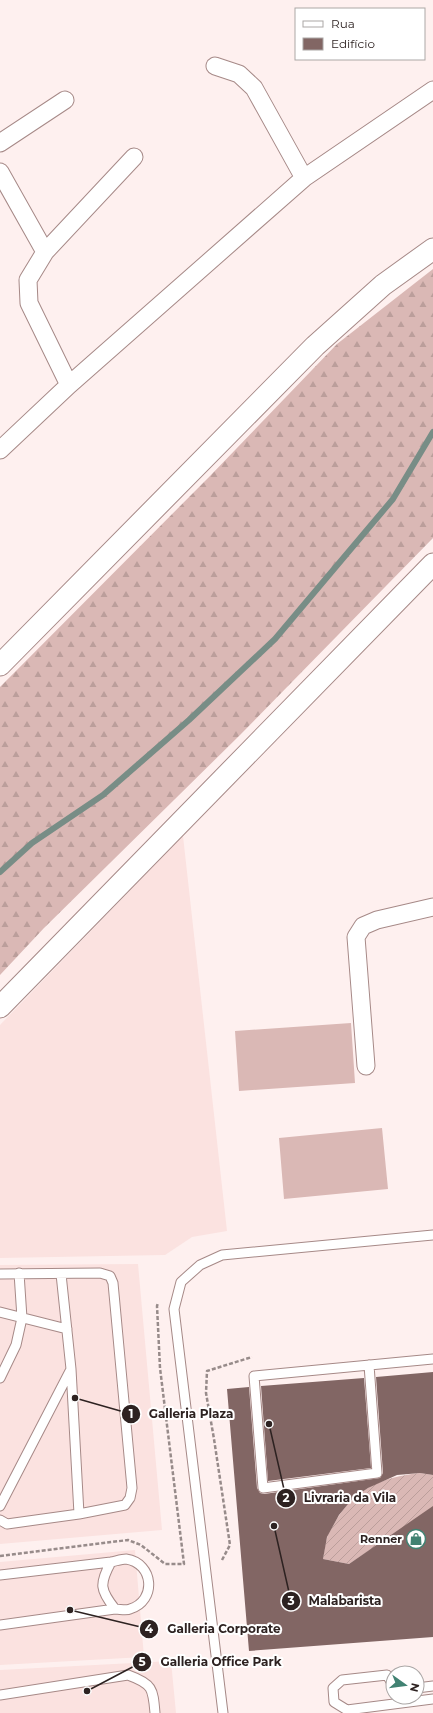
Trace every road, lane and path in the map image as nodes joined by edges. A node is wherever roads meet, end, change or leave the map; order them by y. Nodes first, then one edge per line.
1 (215, 66) dead end
2 (433, 90) edge
3 (65, 100) dead end
4 (0, 143) edge
5 (134, 157) dead end
6 (0, 172) edge
7 (304, 178) junction
8 (433, 249) edge
9 (45, 252) junction
10 (69, 385) junction
11 (0, 450) edge
12 (433, 564) edge
13 (0, 665) edge
14 (433, 907) edge
15 (0, 1007) edge
16 (366, 1066) dead end
17 (433, 1235) edge
18 (19, 1273) junction
19 (0, 1274) edge
20 (61, 1274) junction
21 (160, 1300) dead end
22 (0, 1312) edge
23 (22, 1318) junction
24 (67, 1329) junction
25 (252, 1358) dead end
26 (433, 1359) edge
27 (369, 1365) junction
28 (71, 1369) junction
29 (0, 1378) edge
30 (0, 1506) edge
31 (79, 1514) junction
32 (0, 1520) edge
33 (222, 1560) dead end
34 (111, 1562) junction
35 (184, 1564) dead end
36 (0, 1575) edge
37 (115, 1609) junction
38 (0, 1625) edge
39 (385, 1675) edge
40 (0, 1695) edge
41 (390, 1705) edge
42 (155, 1713) edge
43 (223, 1713) edge

1 - 7 street
2 - 7 street
3 - 4 street
5 - 9 street
6 - 9 street
7 - 10 street
8 - 13 street
9 - 10 street
10 - 11 street
12 - 15 street
14 - 16 street
17 - 43 lane
18 - 19 lane
18 - 20 lane
18 - 23 lane
20 - 24 lane
20 - 31 lane
21 - 35 path
22 - 23 lane
23 - 24 lane
23 - 29 lane
24 - 28 lane
25 - 33 path
26 - 27 lane
27 - 27 lane
28 - 30 lane
28 - 31 lane
31 - 32 lane
34 - 36 lane
34 - 37 lane
34 - 37 lane
37 - 38 lane
39 - 41 lane
40 - 42 lane

